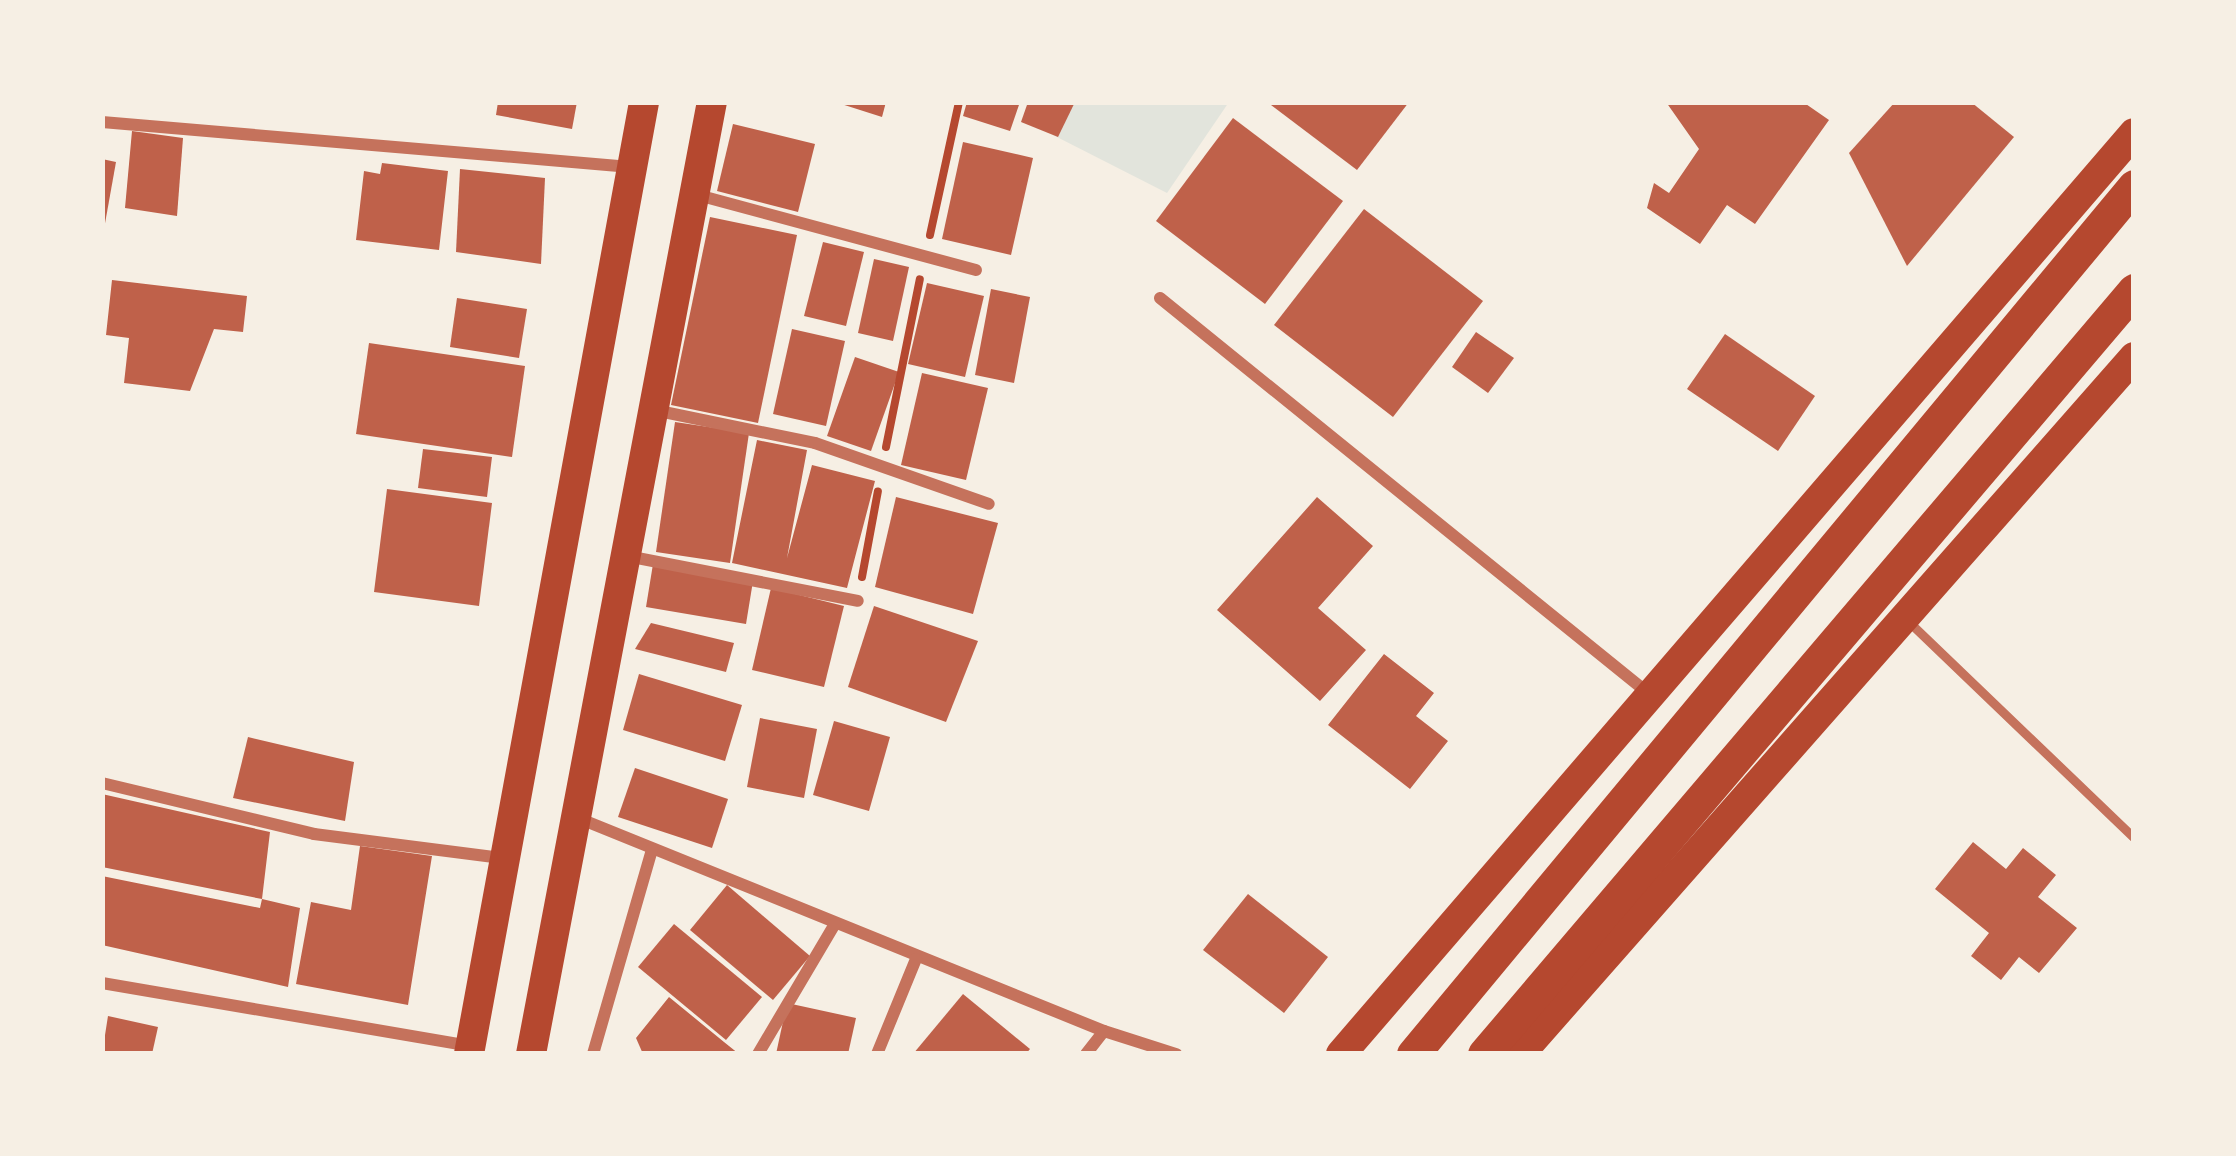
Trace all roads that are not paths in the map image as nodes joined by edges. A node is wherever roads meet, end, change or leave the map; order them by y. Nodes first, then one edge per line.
1 (644, 102) edge
2 (712, 102) edge
3 (102, 122) edge
4 (2134, 133) edge
5 (632, 167) junction
6 (2134, 186) edge
7 (692, 194) junction
8 (976, 270) dead end
9 (2134, 290) edge
10 (1160, 298) dead end
11 (2134, 357) edge
12 (653, 409) junction
13 (989, 504) dead end
14 (626, 556) junction
15 (858, 601) road end
16 (1907, 620) junction
17 (1654, 698) junction
18 (102, 783) edge
19 (578, 818) junction
20 (2134, 838) edge
21 (652, 849) junction
22 (506, 858) junction
23 (835, 924) junction
24 (916, 959) junction
25 (102, 983) edge
26 (1104, 1031) junction
27 (470, 1050) edge
28 (531, 1054) edge
29 (593, 1054) edge
30 (758, 1054) edge
31 (878, 1054) edge
32 (1086, 1054) edge
33 (1176, 1054) edge
34 (1341, 1054) edge
35 (1413, 1054) edge
36 (1484, 1054) edge
37 (1520, 1054) edge

1 - 5 main road
2 - 7 main road
3 - 5 street
4 - 17 main road
5 - 22 main road
6 - 35 highway
7 - 8 street
7 - 12 main road
9 - 36 highway
10 - 17 street
11 - 16 main road
12 - 13 street
12 - 14 main road
14 - 15 street
14 - 19 main road
16 - 20 lane
16 - 37 main road
17 - 34 main road
18 - 22 street
19 - 21 street
19 - 28 main road
21 - 23 street
21 - 29 street
22 - 27 main road
23 - 24 street
23 - 30 street
24 - 26 street
24 - 31 street
25 - 27 street
26 - 32 street
26 - 33 street

